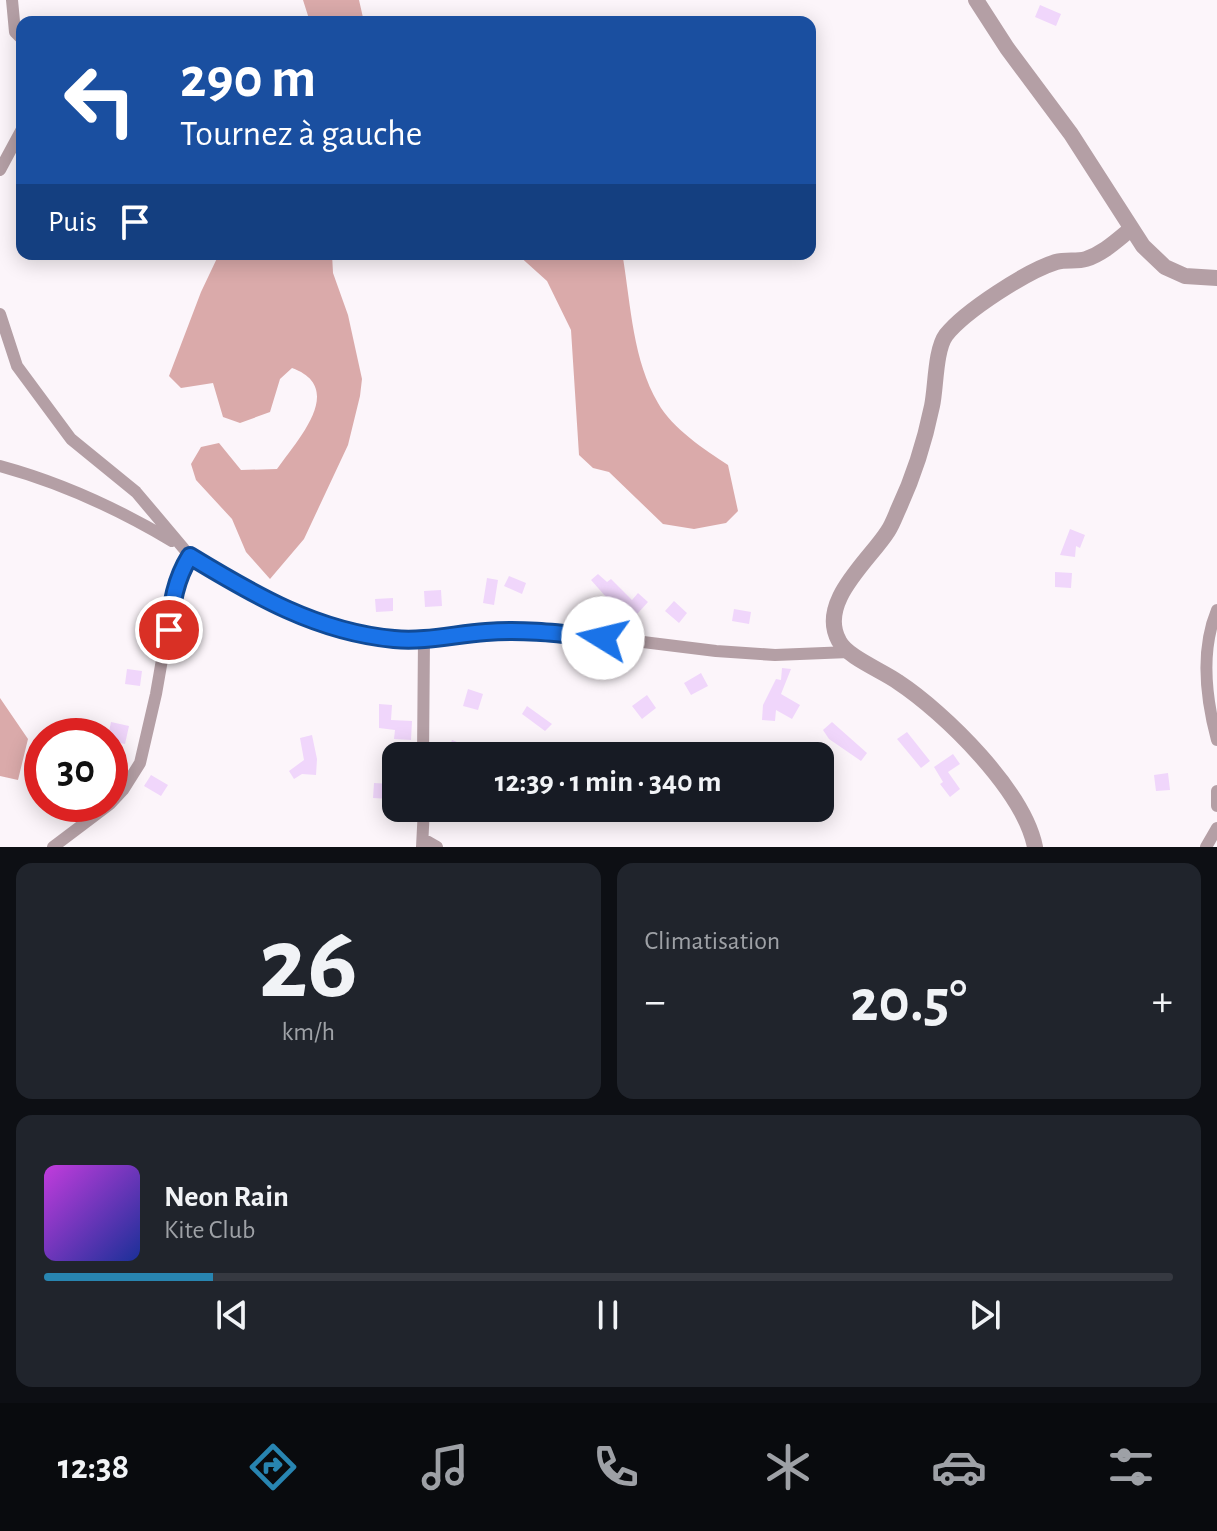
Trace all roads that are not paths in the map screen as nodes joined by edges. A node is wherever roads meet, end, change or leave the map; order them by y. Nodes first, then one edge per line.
1 (12, 0) edge
2 (976, 0) edge
3 (16, 33) edge
4 (16, 140) edge
5 (0, 170) edge
6 (1131, 229) junction
7 (1217, 278) edge
8 (0, 314) edge
9 (0, 466) edge
10 (178, 545) junction
11 (190, 556) junction
12 (1217, 610) edge
13 (424, 638) junction
14 (849, 652) junction
15 (1217, 740) edge
16 (423, 742) edge
17 (128, 782) edge
18 (1217, 791) edge
19 (1217, 806) edge
20 (86, 822) edge
21 (424, 822) edge
22 (1217, 828) edge
23 (423, 843) edge
24 (53, 847) edge
25 (437, 847) edge
26 (1035, 847) edge
27 (1206, 847) edge

1 - 3 street
2 - 6 street
4 - 5 street
6 - 7 street
6 - 14 street
8 - 10 street
9 - 10 street
10 - 11 street
11 - 13 street
11 - 17 street
12 - 15 street
13 - 14 street
13 - 16 street
14 - 26 street
18 - 19 street
20 - 24 street
21 - 23 street
22 - 27 street
23 - 25 street

